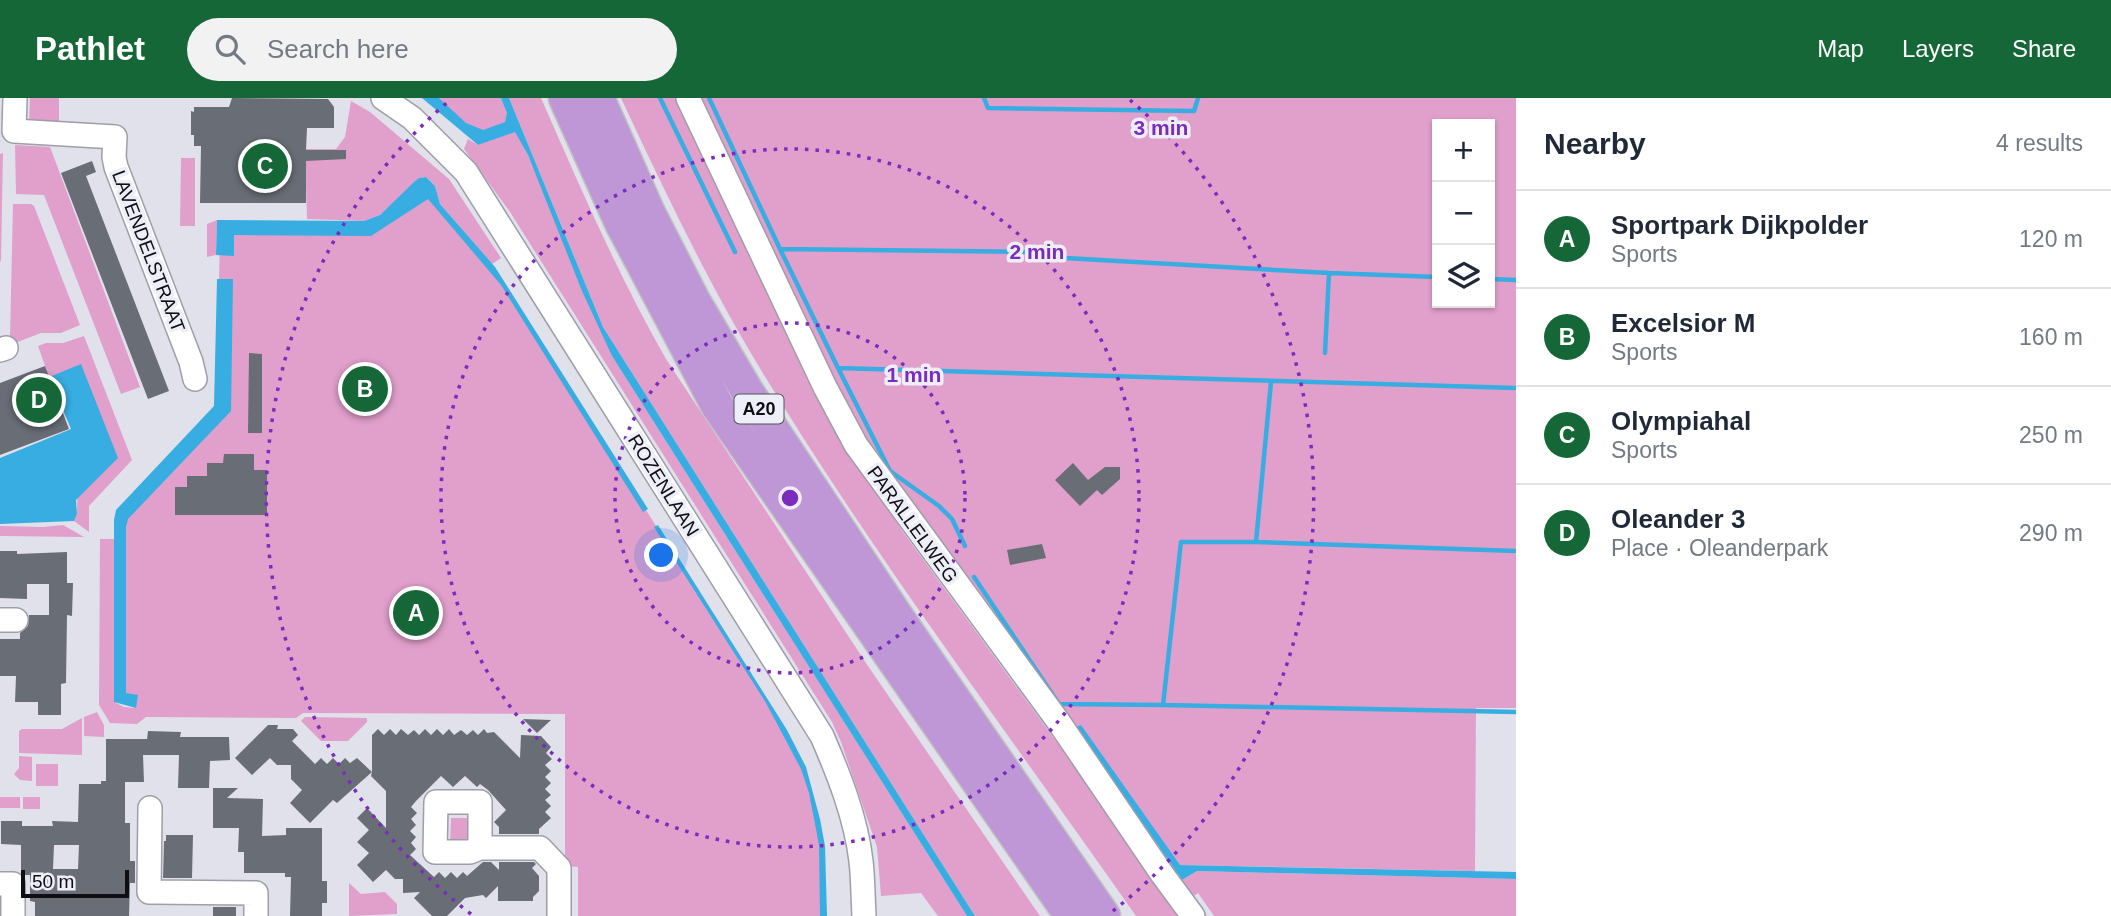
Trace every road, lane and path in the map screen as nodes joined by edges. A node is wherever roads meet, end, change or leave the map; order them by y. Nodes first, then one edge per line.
1 (15, 98) edge
2 (383, 98) edge
3 (565, 98) edge
4 (598, 98) edge
5 (688, 98) edge
6 (195, 379) dead end
7 (150, 808) dead end
8 (480, 848) dead end
9 (0, 884) edge
10 (13, 916) edge
11 (256, 916) edge
12 (559, 916) edge
13 (864, 916) edge
14 (1071, 916) edge
15 (1104, 916) edge
16 (1193, 916) edge

1 - 6 street, LAVENDELSTRAAT
2 - 13 street, ROZENLAAN
3 - 14 highway, A20
4 - 15 highway, A20
5 - 16 street, PARALLELWEG
7 - 11 street
8 - 12 street
9 - 10 street

